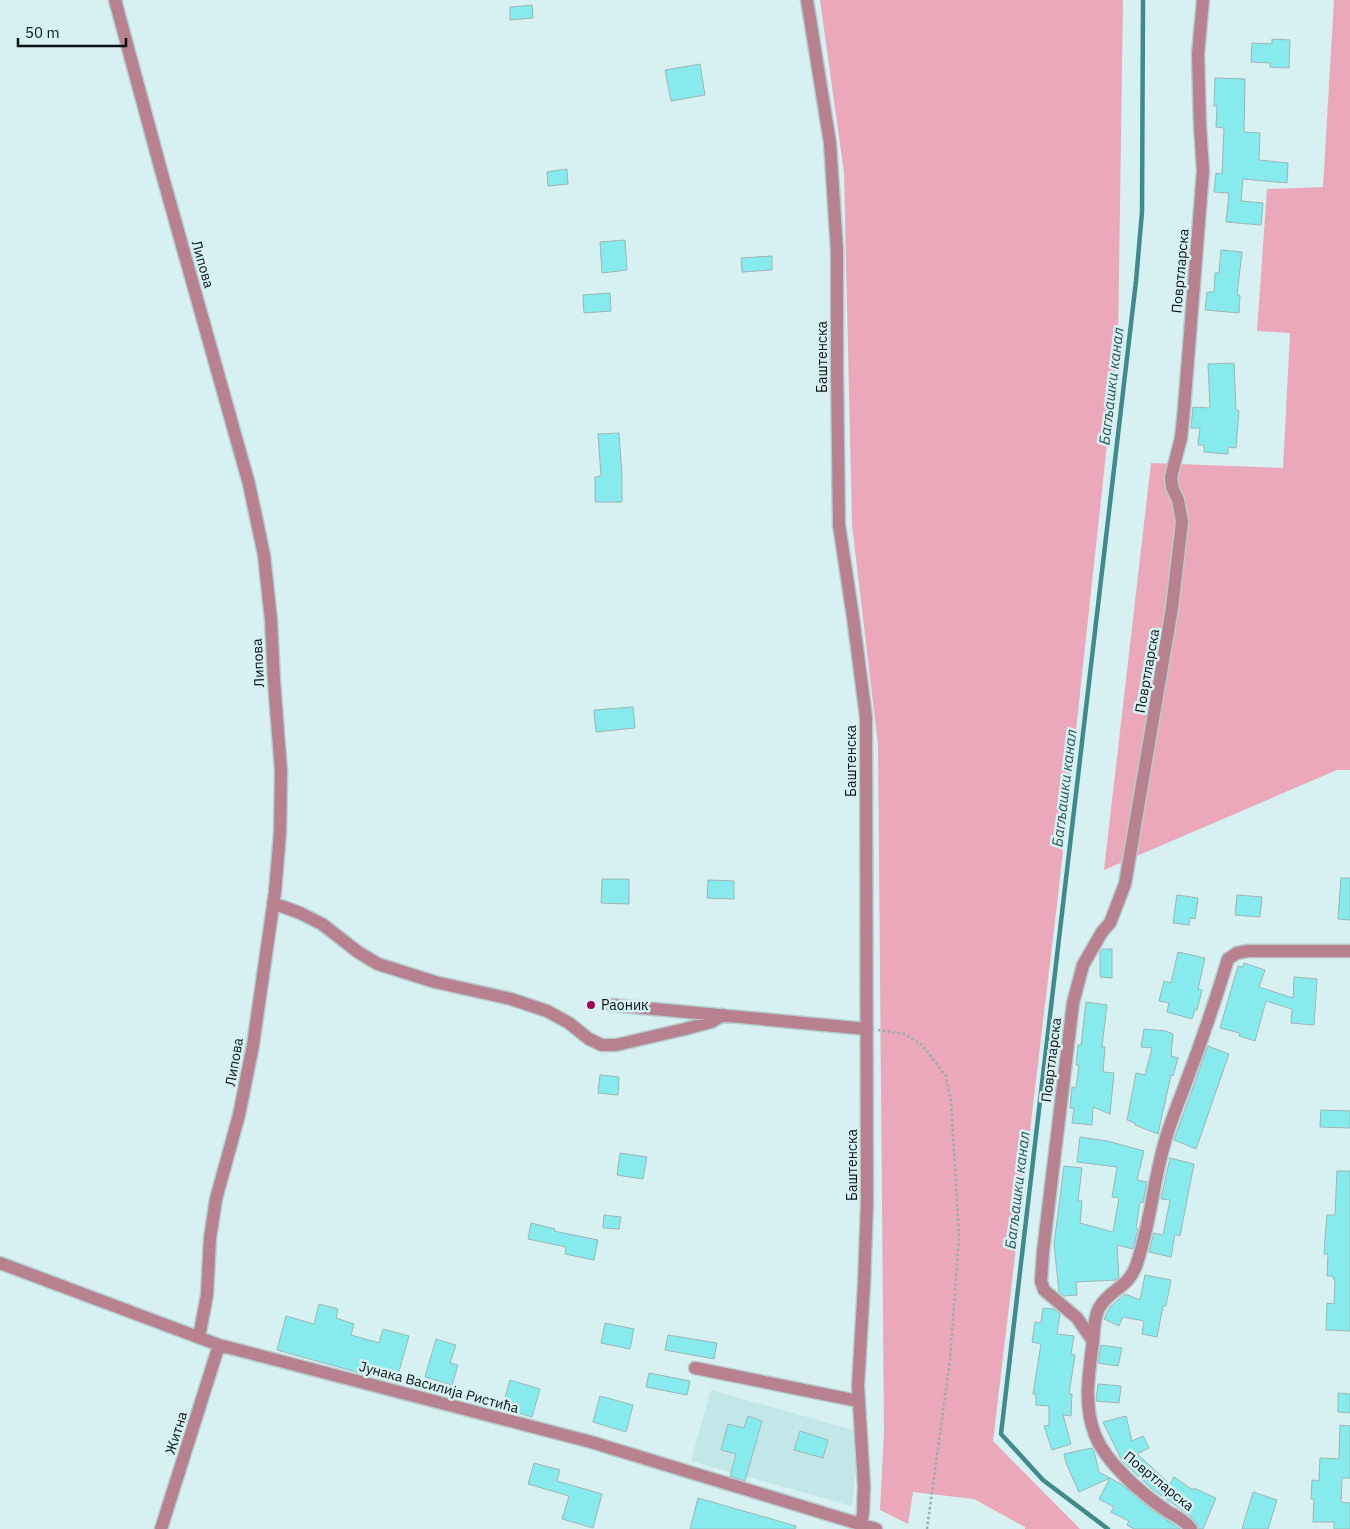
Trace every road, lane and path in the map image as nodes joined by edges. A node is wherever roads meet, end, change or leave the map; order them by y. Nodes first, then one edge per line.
1 (115, 0) edge
2 (807, 0) edge
3 (1203, 0) edge
4 (273, 903) junction
5 (1350, 951) edge
6 (612, 1005) dead end
7 (723, 1015) junction
8 (867, 1029) junction
9 (0, 1262) edge
10 (1099, 1308) junction
11 (1077, 1318) junction
12 (199, 1337) junction
13 (1093, 1342) junction
14 (219, 1345) junction
15 (695, 1368) dead end
16 (858, 1402) junction
17 (861, 1527) edge
18 (162, 1529) edge
19 (876, 1529) edge
20 (927, 1529) edge
21 (1190, 1529) edge

1 - 4 street, Липова
2 - 8 street, Баштенска
3 - 11 street, Повртларска
4 - 7 street
4 - 12 street, Липова
5 - 10 street
6 - 7 street
7 - 8 street
8 - 16 street, Баштенска
8 - 20 path
9 - 12 street, Јунака Василија Ристића
10 - 11 street
10 - 13 street, Повртларска
11 - 13 street, Повртларска
12 - 14 street, Јунака Василија Ристића
13 - 21 street, Повртларска
14 - 17 street, Јунака Василија Ристића
14 - 18 street, Житна
15 - 16 street
16 - 17 street, Баштенска
17 - 19 street, Јунака Василија Ристића

